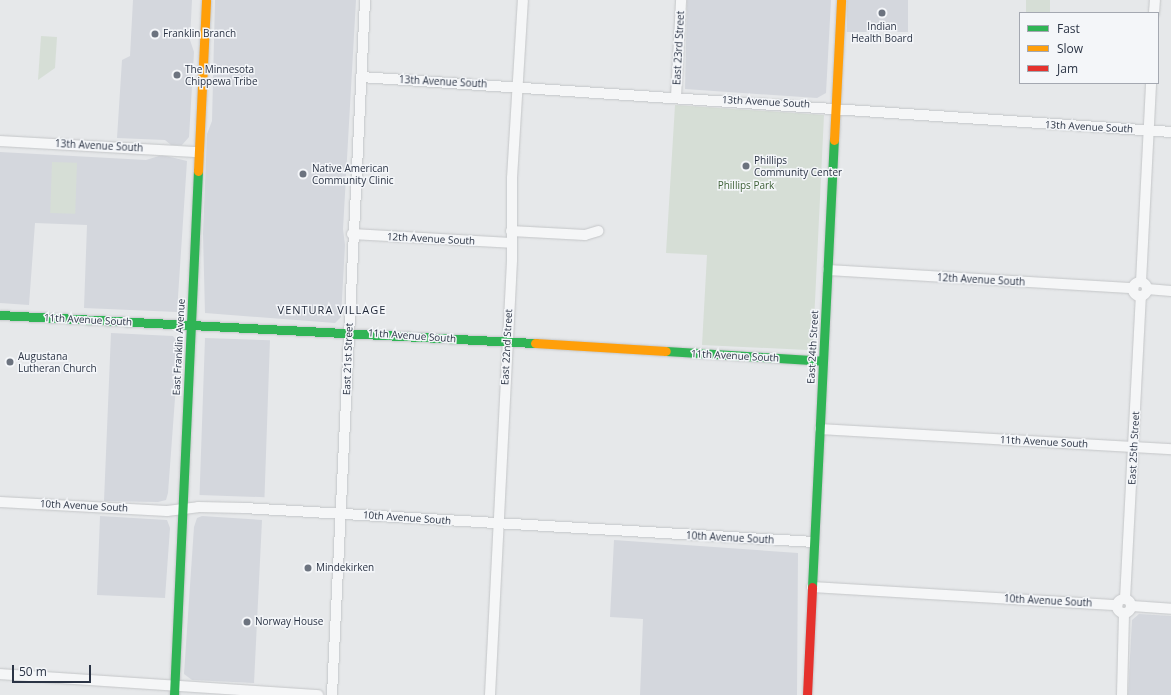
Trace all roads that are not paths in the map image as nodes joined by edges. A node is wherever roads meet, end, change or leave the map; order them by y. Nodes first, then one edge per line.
1 (206, 0) edge
2 (365, 0) edge
3 (523, 0) edge
4 (681, 0) edge
5 (841, 0) edge
6 (1155, 0) edge
7 (1154, 12) edge
8 (361, 77) junction
9 (1151, 84) edge
10 (517, 87) junction
11 (676, 97) junction
12 (835, 109) junction
13 (1148, 131) junction
14 (1171, 132) edge
15 (0, 141) edge
16 (199, 152) junction
17 (598, 230) dead end
18 (511, 232) junction
19 (352, 234) junction
20 (511, 243) junction
21 (828, 270) junction
22 (1141, 289) junction
23 (1171, 291) edge
24 (0, 315) edge
25 (190, 325) junction
26 (350, 332) junction
27 (507, 343) junction
28 (823, 361) junction
29 (820, 429) junction
30 (1134, 447) junction
31 (1171, 449) edge
32 (0, 502) edge
33 (182, 507) junction
34 (340, 514) junction
35 (499, 524) junction
36 (814, 542) junction
37 (812, 587) junction
38 (1127, 606) junction
39 (1171, 609) edge
40 (0, 674) edge
41 (174, 684) junction
42 (174, 695) edge
43 (318, 695) edge
44 (332, 695) edge
45 (490, 695) edge
46 (807, 695) edge
47 (1122, 695) edge

1 - 16 street, East Franklin Avenue
2 - 8 street, East 21st Street
3 - 10 street, East 22nd Street
4 - 11 street, East 23rd Street
5 - 12 street, East 24th Street
6 - 7 street
8 - 10 street, 13th Avenue South
8 - 19 street, East 21st Street
9 - 13 street, East 25th Street
10 - 11 street, 13th Avenue South
10 - 18 street, East 22nd Street
11 - 12 street, 13th Avenue South
12 - 13 street, 13th Avenue South
12 - 21 street, East 24th Street
13 - 14 street, 13th Avenue South
13 - 22 street, East 25th Street
15 - 16 street, 13th Avenue South
16 - 25 street, East Franklin Avenue
17 - 18 street
18 - 20 street, East 22nd Street
19 - 20 street, 12th Avenue South
19 - 26 street, East 21st Street
20 - 27 street, East 22nd Street
21 - 22 street, 12th Avenue South
21 - 28 street, East 24th Street
22 - 23 street, 12th Avenue South
22 - 30 street, East 25th Street
24 - 25 street, 11th Avenue South
25 - 26 street, 11th Avenue South
25 - 33 street, East Franklin Avenue
26 - 27 street, 11th Avenue South
26 - 34 street, East 21st Street
27 - 28 street, 11th Avenue South
27 - 35 street, East 22nd Street
28 - 29 street, East 24th Street
29 - 30 street, 11th Avenue South
29 - 36 street, East 24th Street
30 - 31 street, 11th Avenue South
30 - 38 street, East 25th Street
32 - 33 street, 10th Avenue South
33 - 34 street, 10th Avenue South
33 - 41 street, East Franklin Avenue
34 - 35 street, 10th Avenue South
34 - 44 street, East 21st Street
35 - 36 street, 10th Avenue South
35 - 45 street, East 22nd Street
36 - 37 street, East 24th Street
37 - 38 street, 10th Avenue South
37 - 46 street, East 24th Street
38 - 39 street
38 - 47 street, East 25th Street
40 - 41 street
41 - 42 street, East Franklin Avenue
41 - 43 street

